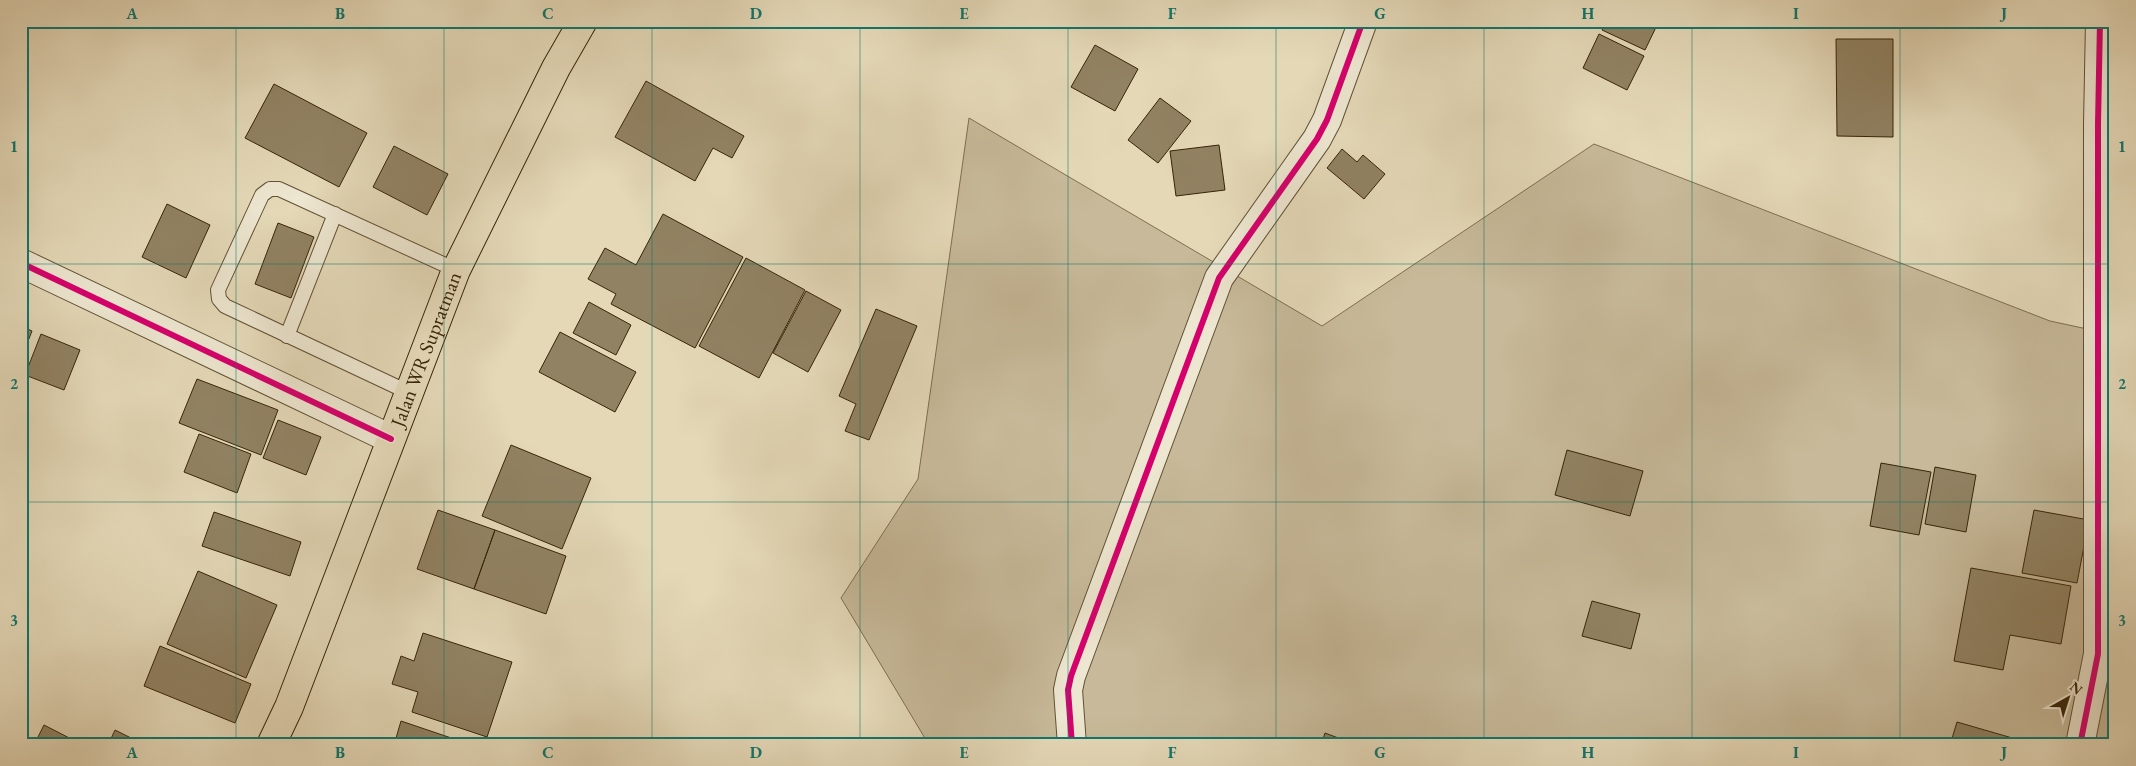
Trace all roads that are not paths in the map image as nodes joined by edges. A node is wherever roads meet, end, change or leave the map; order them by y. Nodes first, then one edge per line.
1 (583, 21) edge
2 (1363, 21) edge
3 (2100, 21) edge
4 (335, 214) junction
5 (21, 263) edge
6 (456, 270) junction
7 (2106, 319) edge
8 (287, 336) junction
9 (410, 393) junction
10 (391, 439) junction
11 (271, 745) edge
12 (1072, 745) edge
13 (2080, 745) edge

1 - 6 highway, Jalan WR Supratman
2 - 12 street
3 - 7 street
4 - 6 lane
4 - 8 lane
4 - 8 lane
5 - 10 street
6 - 9 highway, Jalan WR Supratman
7 - 13 street
8 - 9 lane
9 - 10 highway, Jalan WR Supratman
10 - 11 highway, Jalan WR Supratman

